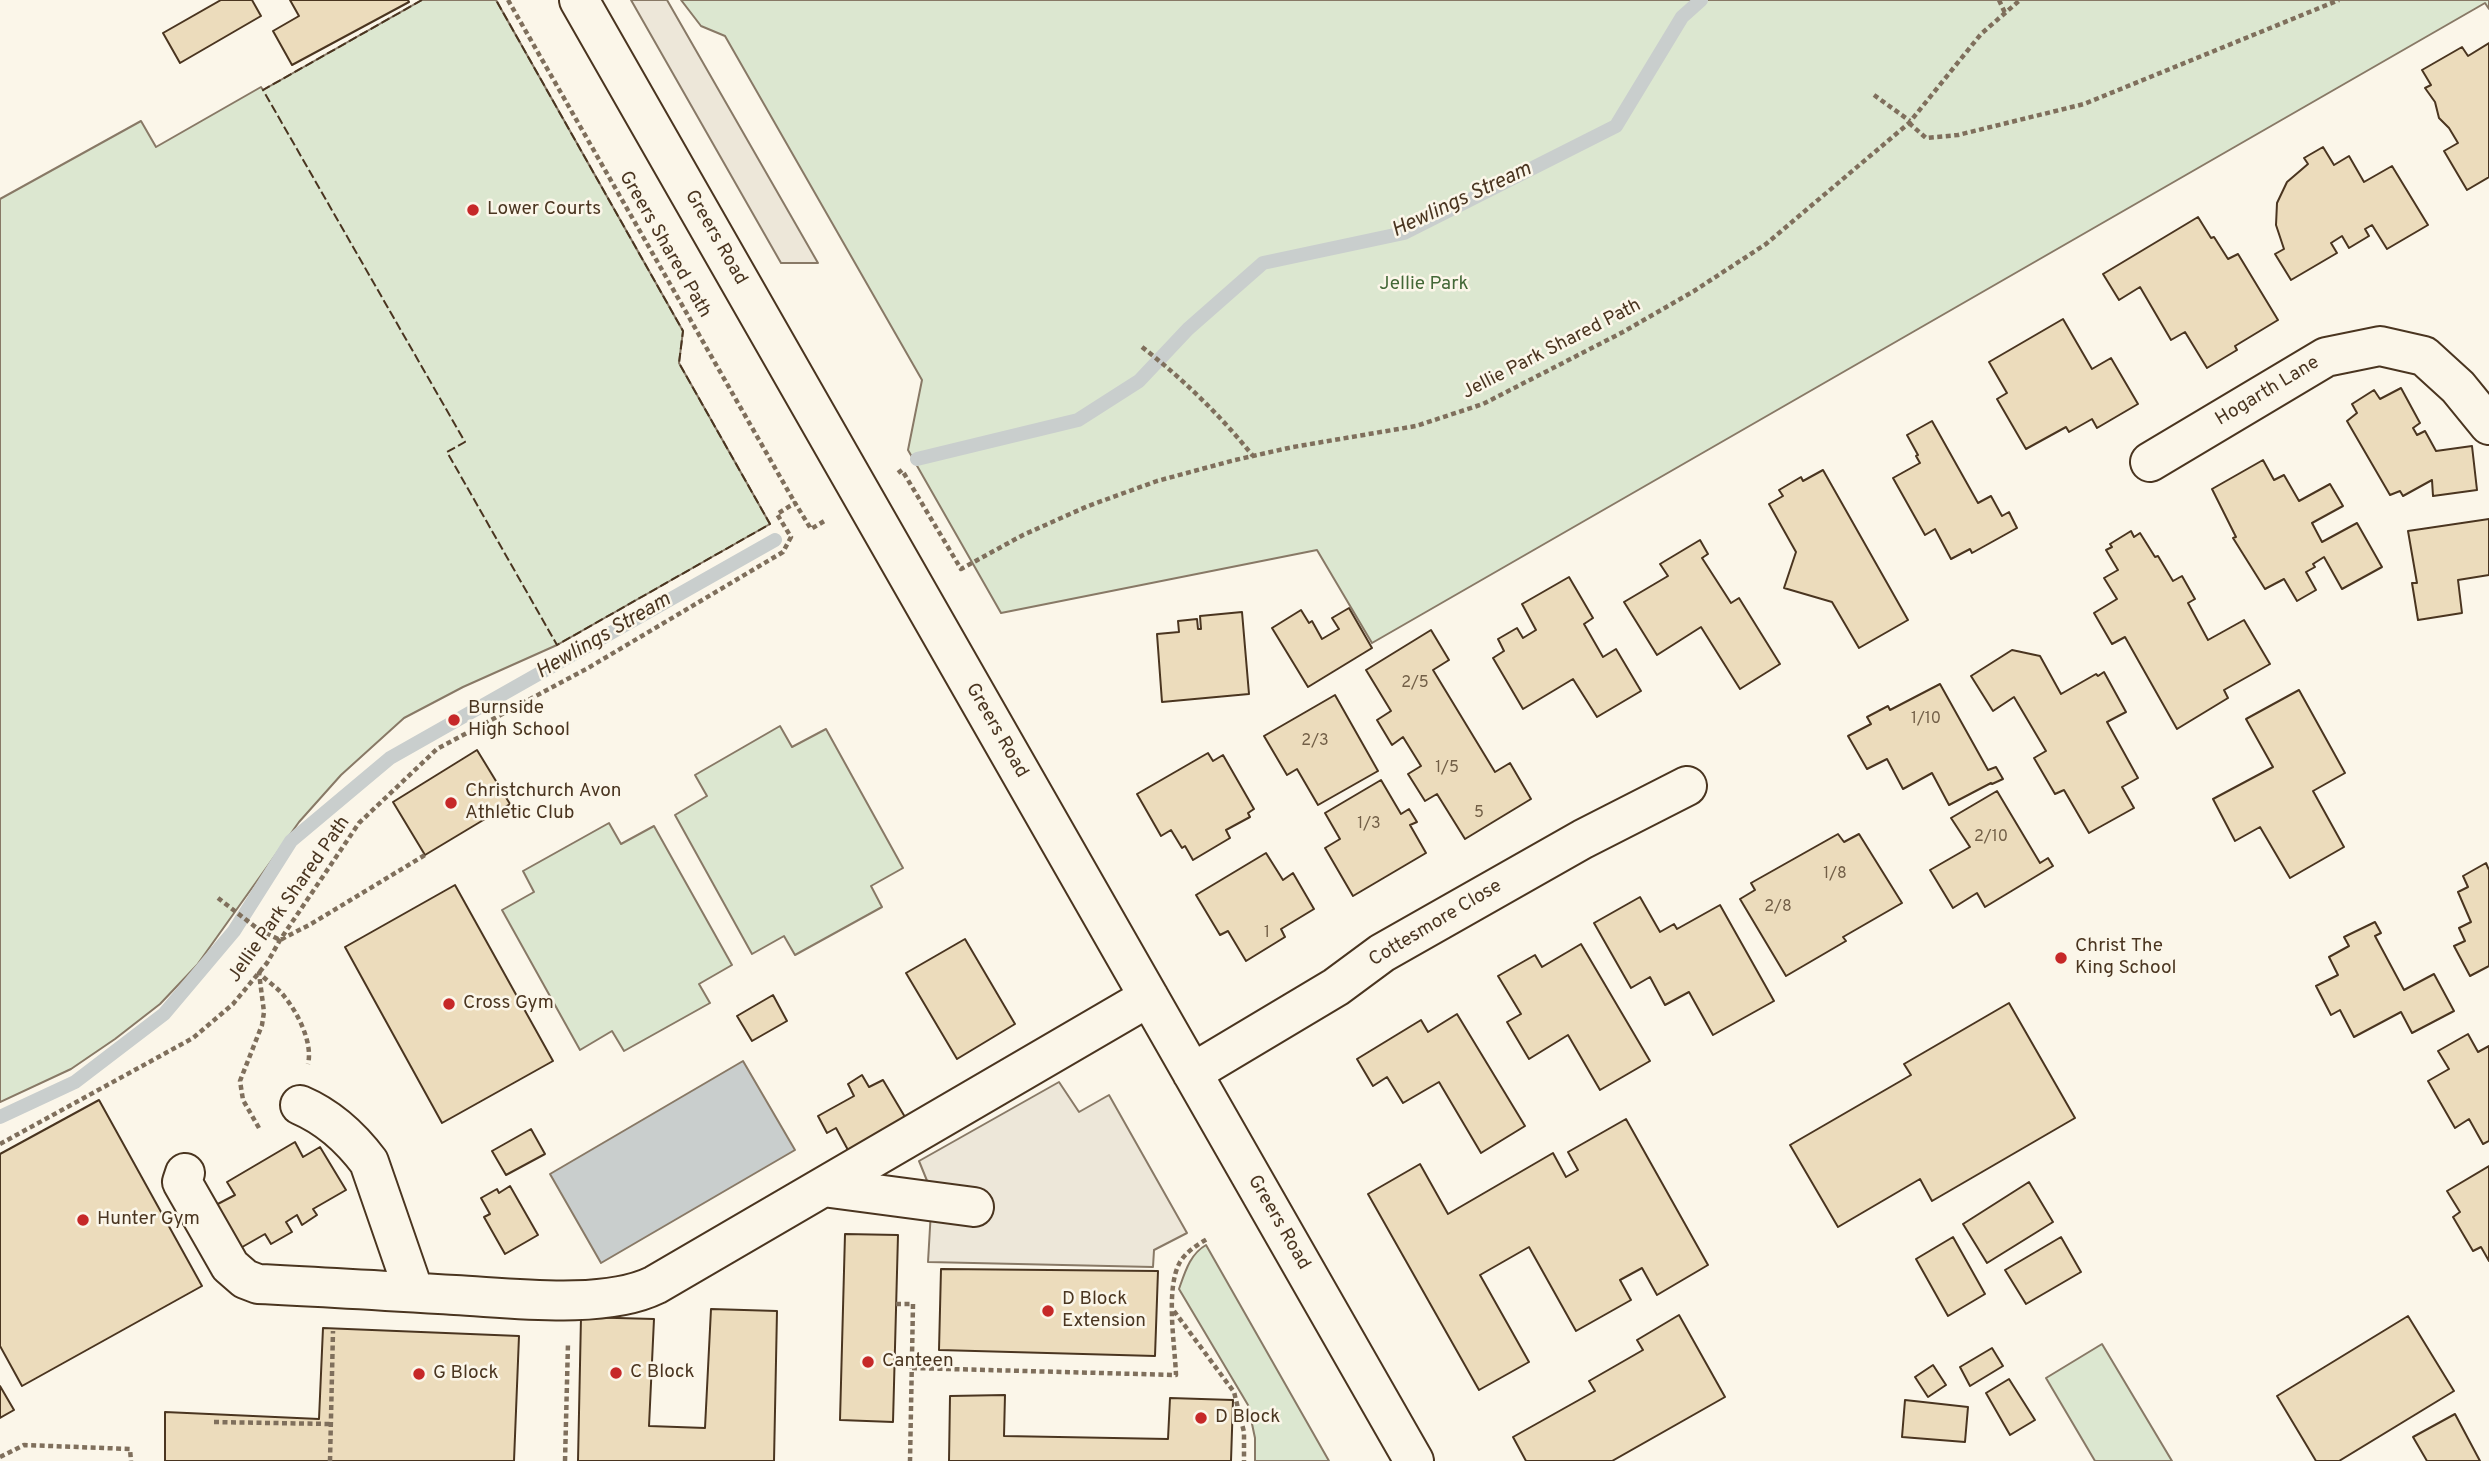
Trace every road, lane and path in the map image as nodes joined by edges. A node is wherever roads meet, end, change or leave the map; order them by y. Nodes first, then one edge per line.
1 (508, 0) edge
2 (579, 0) edge
3 (2001, 0) edge
4 (2020, 0) edge
5 (2339, 0) edge
6 (2005, 13) junction
7 (1874, 95) dead end
8 (1909, 122) junction
9 (1142, 347) dead end
10 (2489, 425) edge
11 (1254, 456) junction
12 (2150, 463) dead end
13 (894, 475) dead end
14 (795, 503) junction
15 (831, 518) dead end
16 (1687, 786) dead end
17 (425, 855) dead end
18 (218, 898) dead end
19 (280, 940) junction
20 (259, 973) junction
21 (1149, 997) junction
22 (1192, 1073) junction
23 (300, 1105) joint
24 (260, 1128) dead end
25 (0, 1144) edge
26 (185, 1173) dead end
27 (823, 1187) junction
28 (974, 1207) dead end
29 (1209, 1238) dead end
30 (334, 1288) junction
31 (414, 1292) junction
32 (569, 1301) junction
33 (897, 1304) dead end
34 (1174, 1310) junction
35 (912, 1368) junction
36 (214, 1422) dead end
37 (330, 1424) junction
38 (0, 1457) edge
39 (131, 1461) edge
40 (330, 1461) edge
41 (565, 1461) edge
42 (910, 1461) edge
43 (1244, 1461) edge
44 (1414, 1461) edge

1 - 14 path, Greers Shared Path
2 - 21 street, Greers Road
3 - 6 path
4 - 6 path, Jellie Park Shared Path
5 - 8 path
6 - 8 path, Jellie Park Shared Path
7 - 8 path
8 - 11 path, Jellie Park Shared Path
9 - 11 path
10 - 12 street, Hogarth Lane
11 - 13 path, Jellie Park Shared Path
14 - 15 path
14 - 19 path, Jellie Park Shared Path
16 - 22 street, Cottesmore Close
17 - 19 path
18 - 19 path
19 - 20 path, Jellie Park Shared Path
20 - 23 path
20 - 24 path
20 - 25 path, Jellie Park Shared Path
21 - 22 street, Greers Road
21 - 27 street
22 - 44 street, Greers Road
23 - 31 street
26 - 30 street
27 - 28 street
27 - 32 street
29 - 34 path
30 - 31 street
30 - 37 path
31 - 32 street
32 - 41 path
33 - 35 path
34 - 35 path
34 - 43 path
35 - 42 path
36 - 37 path
37 - 40 path
38 - 39 path

